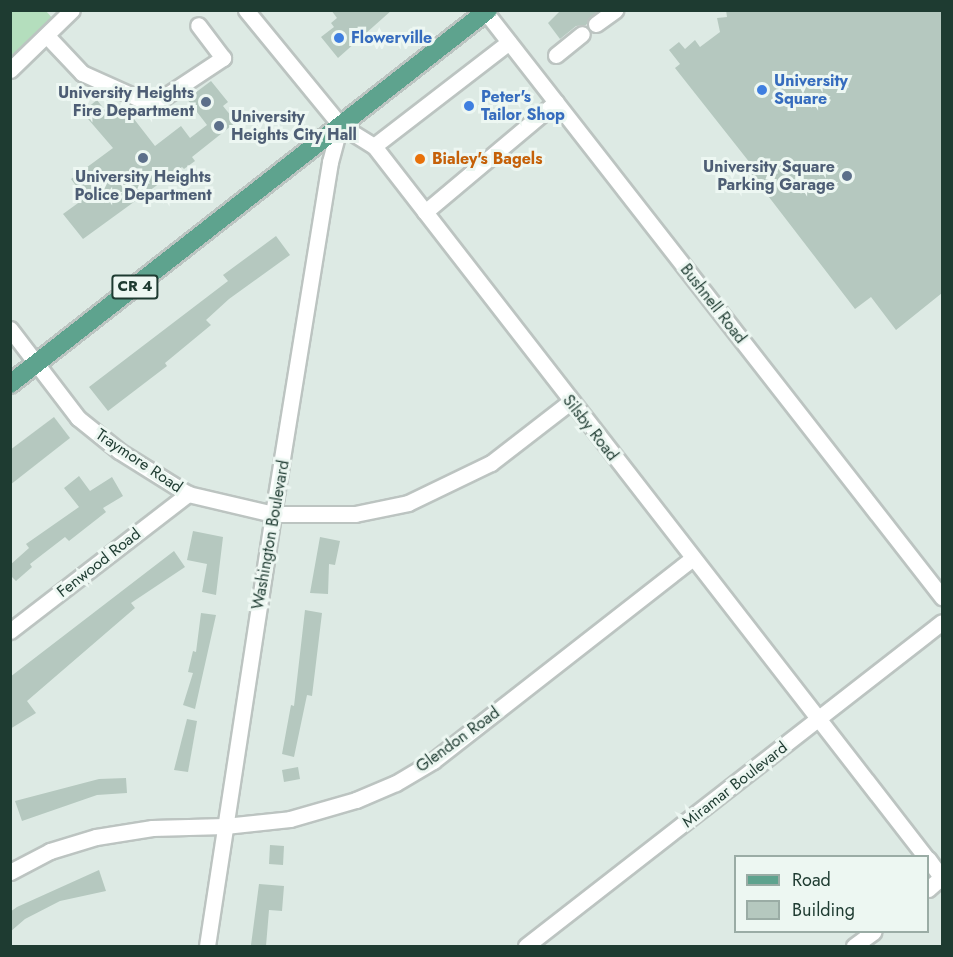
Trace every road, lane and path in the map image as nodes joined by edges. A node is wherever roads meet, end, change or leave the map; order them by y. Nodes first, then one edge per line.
1 (72, 10) edge
2 (246, 10) edge
3 (615, 10) edge
4 (486, 11) edge
5 (596, 24) dead end
6 (198, 25) dead end
7 (582, 34) dead end
8 (48, 37) junction
9 (509, 42) junction
10 (555, 55) dead end
11 (10, 70) edge
12 (556, 102) junction
13 (340, 125) junction
14 (374, 146) junction
15 (424, 212) junction
16 (10, 329) edge
17 (37, 364) junction
18 (10, 384) edge
19 (570, 402) junction
20 (188, 494) junction
21 (273, 514) junction
22 (692, 559) junction
23 (942, 597) edge
24 (942, 622) edge
25 (10, 631) edge
26 (818, 720) junction
27 (225, 826) junction
28 (924, 855) edge
29 (929, 862) edge
30 (10, 872) edge
31 (942, 878) edge
32 (929, 888) edge
33 (872, 933) edge
34 (207, 946) edge
35 (526, 946) edge
36 (854, 946) edge

1 - 8 street
2 - 13 street, Silsby Road
3 - 5 street
4 - 9 street, Bushnell Road
4 - 13 main road, CR 4
6 - 8 street
7 - 10 street
8 - 11 street
9 - 12 street, Bushnell Road
9 - 14 street
12 - 15 street
12 - 23 street, Bushnell Road
13 - 14 street, Silsby Road
13 - 17 main road, CR 4
13 - 21 street, Washington Boulevard
14 - 15 street, Silsby Road
15 - 19 street, Silsby Road
16 - 17 street, Traymore Road
17 - 18 main road, CR 4
17 - 20 street, Traymore Road
19 - 21 street, Traymore Road
19 - 22 street, Silsby Road
20 - 21 street, Traymore Road
20 - 25 street, Fenwood Road
21 - 27 street, Washington Boulevard
22 - 26 street, Silsby Road
22 - 27 street, Glendon Road
24 - 26 street, Miramar Boulevard
26 - 28 street, Silsby Road
26 - 35 street, Miramar Boulevard
27 - 30 street, Glendon Road
27 - 34 street, Washington Boulevard
29 - 31 street, Silsby Road
31 - 32 street
33 - 36 street

